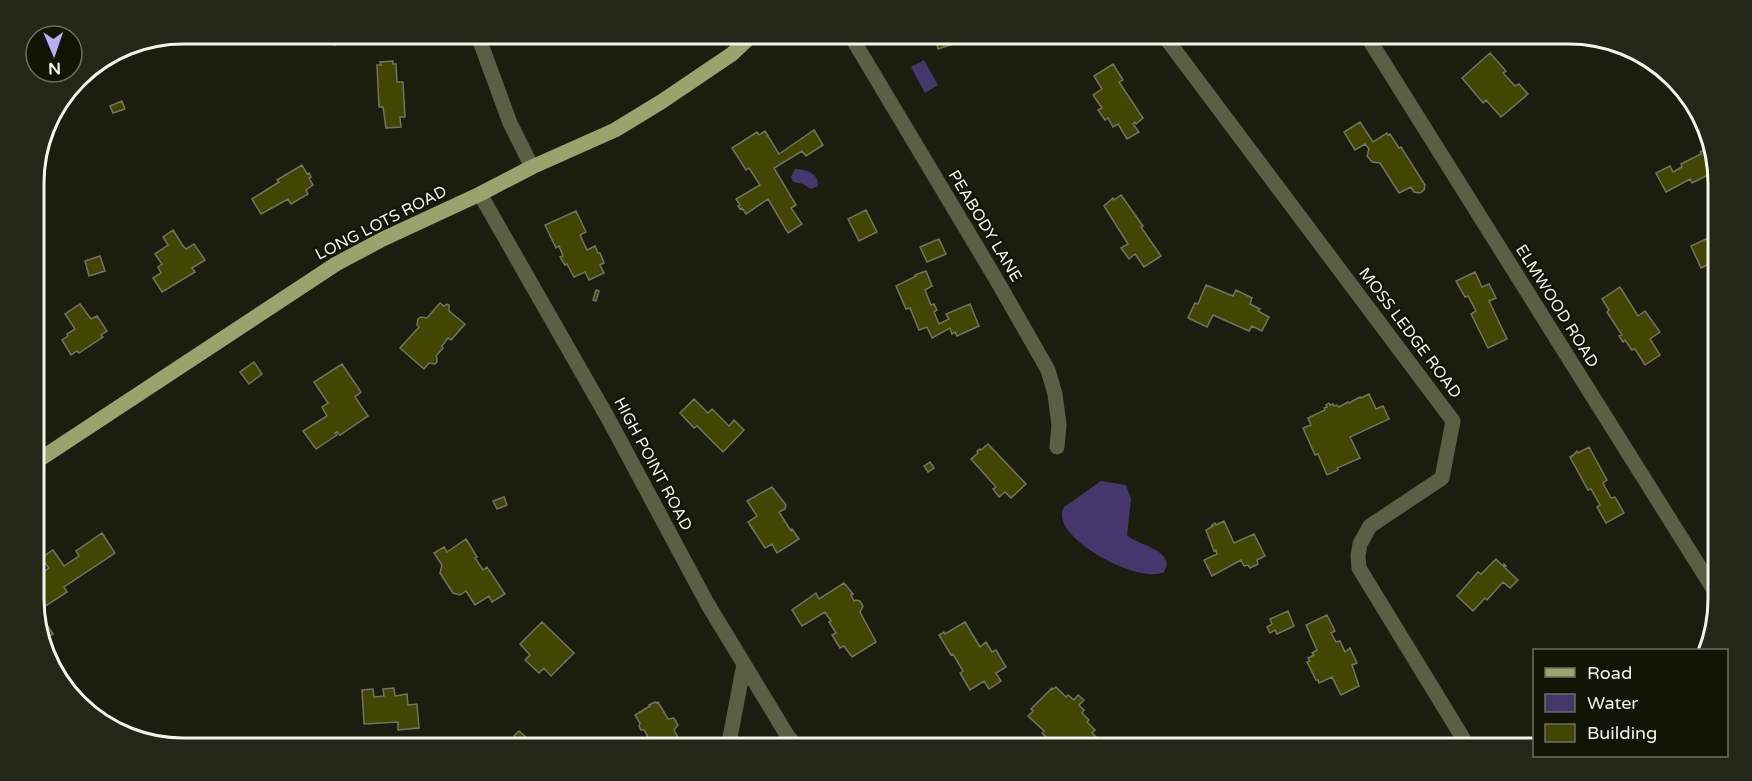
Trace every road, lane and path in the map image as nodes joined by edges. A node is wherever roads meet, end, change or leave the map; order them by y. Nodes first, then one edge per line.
1 (481, 44) edge
2 (742, 44) edge
3 (856, 44) edge
4 (1170, 44) edge
5 (1372, 44) edge
6 (532, 166) junction
7 (480, 194) junction
8 (1058, 447) dead end
9 (44, 456) edge
10 (1708, 580) edge
11 (744, 664) junction
12 (1462, 737) edge
13 (730, 738) edge
14 (789, 738) edge

1 - 6 street
2 - 6 main road, LONG LOTS ROAD
3 - 8 street, PEABODY LANE
4 - 12 street, MOSS LEDGE ROAD
5 - 10 street, ELMWOOD ROAD
6 - 7 main road, LONG LOTS ROAD
7 - 9 main road, LONG LOTS ROAD
7 - 11 street, HIGH POINT ROAD
11 - 13 street
11 - 14 street, HIGH POINT ROAD

